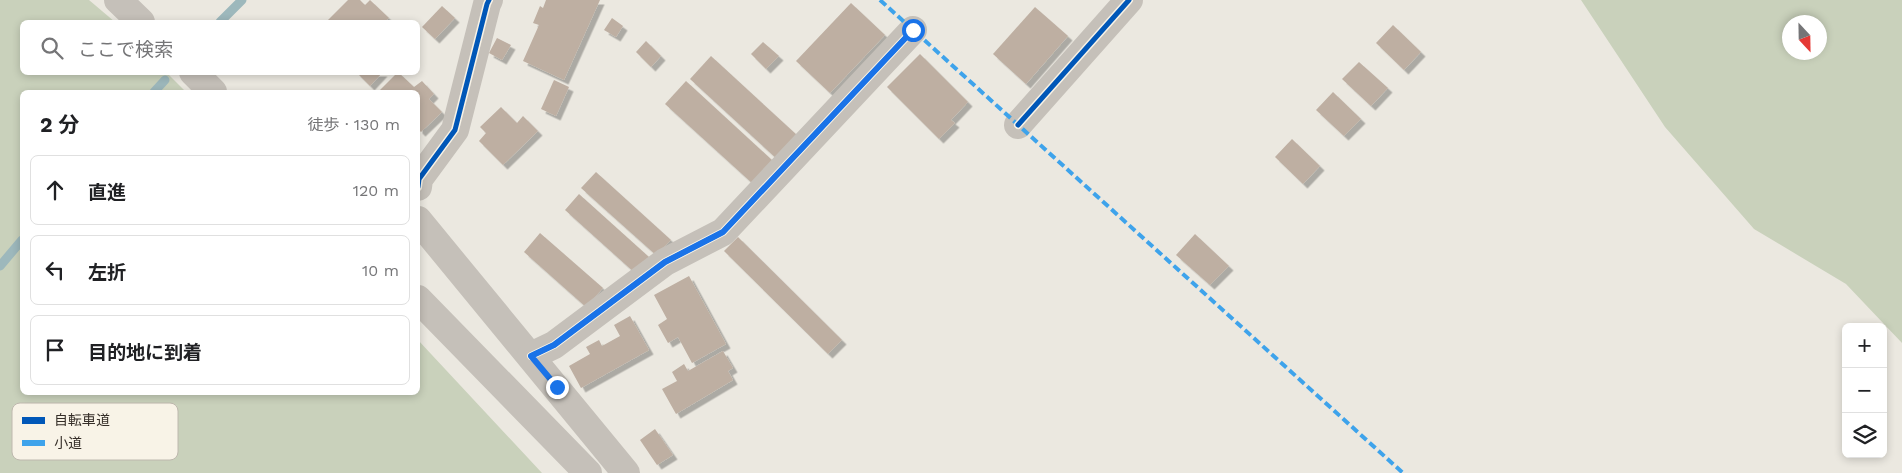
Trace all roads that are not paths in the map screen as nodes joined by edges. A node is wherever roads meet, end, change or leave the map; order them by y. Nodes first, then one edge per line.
1 (118, 0) edge
2 (489, 0) edge
3 (1129, 0) edge
4 (139, 20) edge
5 (913, 30) dead end
6 (196, 75) edge
7 (211, 90) edge
8 (1018, 125) dead end
9 (420, 178) edge
10 (420, 222) edge
11 (420, 301) edge
12 (531, 356) junction
13 (588, 473) edge
14 (626, 473) edge

1 - 4 street
2 - 9 street
3 - 8 street
5 - 12 street
6 - 7 street
10 - 12 street
11 - 13 street
12 - 14 street

